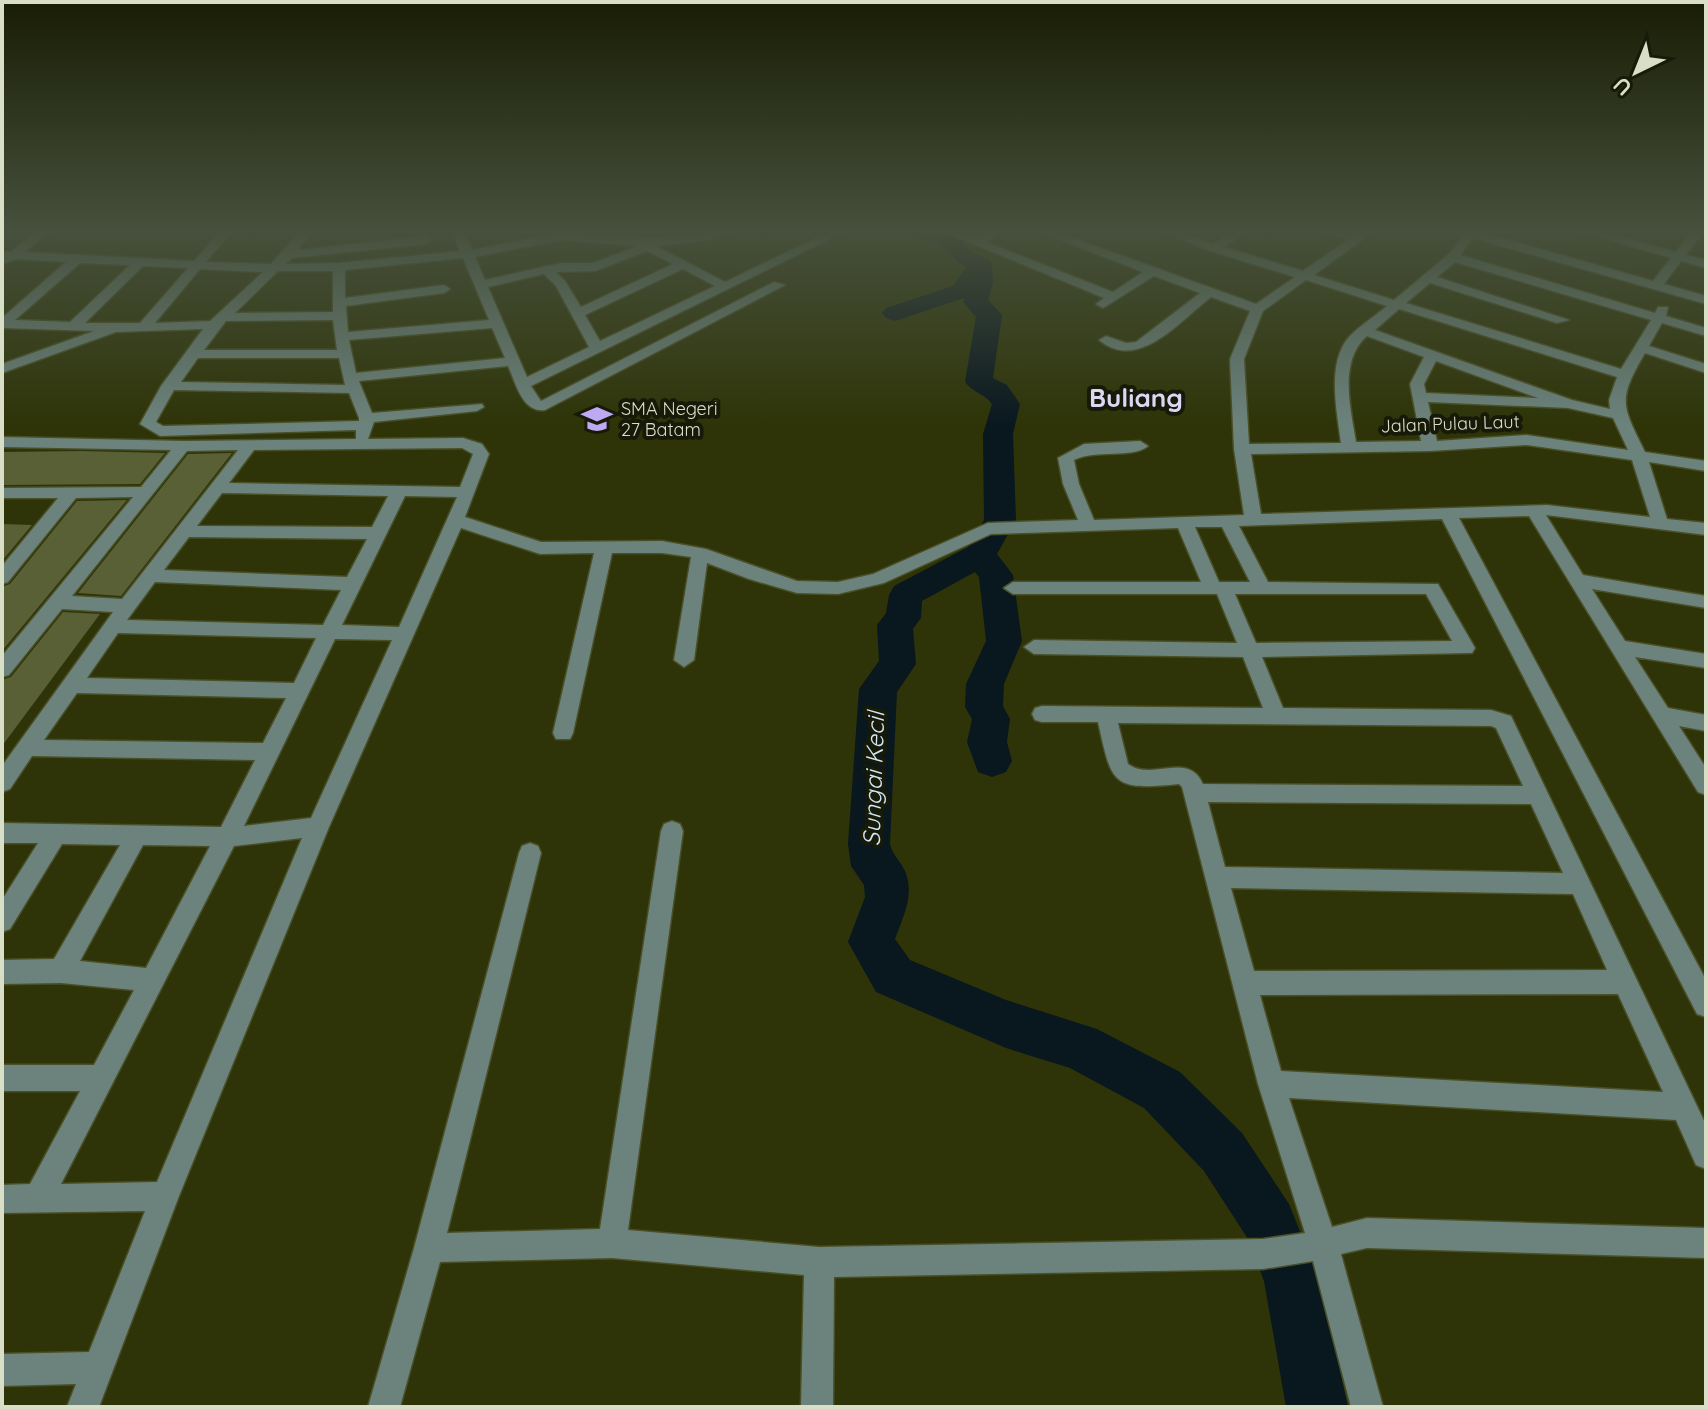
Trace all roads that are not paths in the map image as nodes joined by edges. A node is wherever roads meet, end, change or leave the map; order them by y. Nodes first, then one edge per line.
1 (35, 296) edge
2 (105, 296) edge
3 (171, 296) edge
4 (244, 296) edge
5 (338, 296) edge
6 (408, 296) edge
7 (485, 296) edge
8 (567, 296) edge
9 (616, 296) edge
10 (704, 296) edge
11 (758, 296) edge
12 (1111, 296) edge
13 (1204, 296) edge
14 (1220, 296) edge
15 (1276, 296) edge
16 (1367, 296) edge
17 (1408, 296) edge
18 (1467, 296) edge
19 (1574, 296) edge
20 (1581, 296) edge
21 (1674, 296) edge
22 (1114, 297) joint
23 (1397, 305) junction
24 (1100, 306) dead end
25 (338, 309) junction
26 (1257, 309) junction
27 (577, 314) junction
28 (1657, 318) junction
29 (217, 321) junction
30 (499, 323) junction
31 (2, 324) edge
32 (75, 325) junction
33 (145, 326) junction
34 (115, 328) junction
35 (1363, 330) junction
36 (1706, 332) edge
37 (1552, 335) junction
38 (342, 337) junction
39 (1106, 340) dead end
40 (597, 348) junction
41 (1642, 348) junction
42 (1433, 353) junction
43 (195, 354) junction
44 (345, 354) junction
45 (514, 361) junction
46 (2, 369) edge
47 (1706, 369) edge
48 (1625, 375) junction
49 (350, 383) junction
50 (523, 384) junction
51 (168, 386) junction
52 (1418, 397) junction
53 (1568, 404) junction
54 (477, 407) dead end
55 (1619, 415) junction
56 (364, 430) junction
57 (2, 442) edge
58 (183, 446) junction
59 (249, 446) junction
60 (1140, 446) dead end
61 (1430, 446) junction
62 (1349, 448) junction
63 (1242, 449) junction
64 (1639, 457) junction
65 (1706, 466) edge
66 (217, 488) junction
67 (400, 489) junction
68 (72, 492) junction
69 (145, 492) junction
70 (466, 492) junction
71 (3, 494) edge
72 (1534, 510) junction
73 (1448, 514) junction
74 (456, 520) junction
75 (1228, 522) junction
76 (1254, 522) junction
77 (1660, 522) junction
78 (1185, 524) junction
79 (1089, 527) junction
80 (1706, 529) edge
81 (184, 531) junction
82 (378, 533) junction
83 (604, 548) junction
84 (700, 553) junction
85 (150, 576) junction
86 (2, 578) edge
87 (1578, 580) junction
88 (354, 584) junction
89 (1013, 588) dead end
90 (1218, 589) junction
91 (1263, 589) junction
92 (58, 602) junction
93 (1706, 602) edge
94 (127, 606) junction
95 (113, 626) junction
96 (329, 633) junction
97 (406, 634) junction
98 (1034, 647) dead end
99 (1620, 647) junction
100 (1251, 650) junction
101 (684, 660) dead end
102 (1706, 661) edge
103 (2, 670) edge
104 (71, 685) junction
105 (300, 691) junction
106 (1042, 714) dead end
107 (1663, 715) junction
108 (1107, 717) junction
109 (1277, 717) junction
110 (1706, 723) edge
111 (563, 733) dead end
112 (26, 748) junction
113 (269, 752) junction
114 (2, 783) edge
115 (1706, 786) edge
116 (1193, 793) junction
117 (1539, 795) junction
118 (318, 827) junction
119 (672, 831) dead end
120 (2, 833) edge
121 (56, 834) junction
122 (137, 835) junction
123 (227, 837) junction
124 (530, 853) dead end
125 (1215, 877) junction
126 (1580, 884) junction
127 (2, 921) edge
128 (61, 971) junction
129 (2, 972) edge
130 (151, 980) junction
131 (1625, 982) junction
132 (1244, 983) junction
133 (1706, 1005) edge
134 (2, 1078) edge
135 (100, 1078) junction
136 (1271, 1084) junction
137 (1684, 1107) junction
138 (1706, 1155) edge
139 (165, 1196) junction
140 (2, 1199) edge
141 (37, 1200) junction
142 (612, 1243) junction
143 (1706, 1243) edge
144 (1312, 1246) junction
145 (429, 1248) junction
146 (819, 1262) junction
147 (97, 1368) junction
148 (2, 1370) edge
149 (83, 1407) edge
150 (384, 1407) edge
151 (817, 1407) edge
152 (1367, 1407) edge

1 - 31 street
2 - 32 street
3 - 33 street
4 - 29 street
5 - 25 street
6 - 25 street
7 - 30 street
8 - 27 street
9 - 27 street
10 - 40 street
11 - 50 street
12 - 22 street
13 - 39 street
14 - 26 street
15 - 26 street
16 - 23 street
17 - 23 street
18 - 37 street
19 - 37 street
20 - 28 street
21 - 28 street
22 - 24 street
23 - 35 street
23 - 37 street
25 - 29 street
25 - 38 street
26 - 63 street
27 - 40 street
28 - 36 street
28 - 41 street
29 - 33 street
29 - 43 street
30 - 38 street
30 - 45 street
31 - 32 street
32 - 34 street
33 - 34 street
34 - 46 street
35 - 42 street
35 - 62 street
37 - 48 street
38 - 44 street
40 - 50 street
41 - 47 street
41 - 48 street
42 - 52 street
42 - 53 street
43 - 44 street
43 - 51 street
44 - 49 street
45 - 49 street
45 - 50 street
48 - 55 street
49 - 51 street
49 - 56 street
51 - 56 street
52 - 53 street
52 - 61 street
53 - 55 street
54 - 56 street
55 - 64 street
56 - 59 street
56 - 70 street
57 - 58 street
58 - 59 street
58 - 69 street
59 - 66 street
60 - 79 street
61 - 62 street, Jalan Pulau Laut
61 - 64 street, Jalan Pulau Laut
62 - 63 street, Jalan Pulau Laut
63 - 76 street
64 - 65 street, Jalan Pulau Laut
64 - 77 street
66 - 67 street
66 - 81 street
67 - 70 street
67 - 82 street
68 - 69 street
68 - 71 street
68 - 86 street
69 - 92 street
70 - 74 street
72 - 73 street
72 - 77 street
72 - 87 street
73 - 76 street
73 - 133 street
74 - 83 street
74 - 97 street
75 - 76 street
75 - 78 street
75 - 91 street
77 - 80 street
78 - 79 street
78 - 90 street
79 - 84 street
81 - 82 street
81 - 85 street
82 - 88 street
83 - 84 street
83 - 111 street
84 - 101 street
85 - 88 street
85 - 94 street
87 - 93 street
87 - 99 street
88 - 96 street
89 - 90 street
90 - 91 street
90 - 100 street
91 - 100 street
92 - 94 street
92 - 103 street
94 - 95 street
95 - 96 street
95 - 104 street
96 - 97 street
96 - 105 street
97 - 118 street
98 - 100 street
99 - 102 street
99 - 107 street
100 - 109 street
104 - 105 street
104 - 112 street
105 - 113 street
106 - 108 street
107 - 110 street
107 - 115 street
108 - 109 street
108 - 116 street
109 - 117 street
112 - 113 street
112 - 114 street
113 - 123 street
116 - 117 street
116 - 125 street
117 - 126 street
118 - 123 street
118 - 139 street
119 - 142 street
120 - 121 street
121 - 122 street
121 - 127 street
122 - 123 street
122 - 128 street
123 - 130 street
124 - 145 street
125 - 126 street
125 - 132 street
126 - 131 street
128 - 129 street
128 - 130 street
130 - 135 street
131 - 132 street
131 - 137 street
132 - 136 street
134 - 135 street
135 - 141 street
136 - 137 street
136 - 144 street
137 - 138 street
139 - 141 street
139 - 147 street
140 - 141 street
142 - 145 street
142 - 146 street
143 - 144 street
144 - 146 street
144 - 152 street
145 - 150 street
146 - 151 street
147 - 148 street
147 - 149 street

